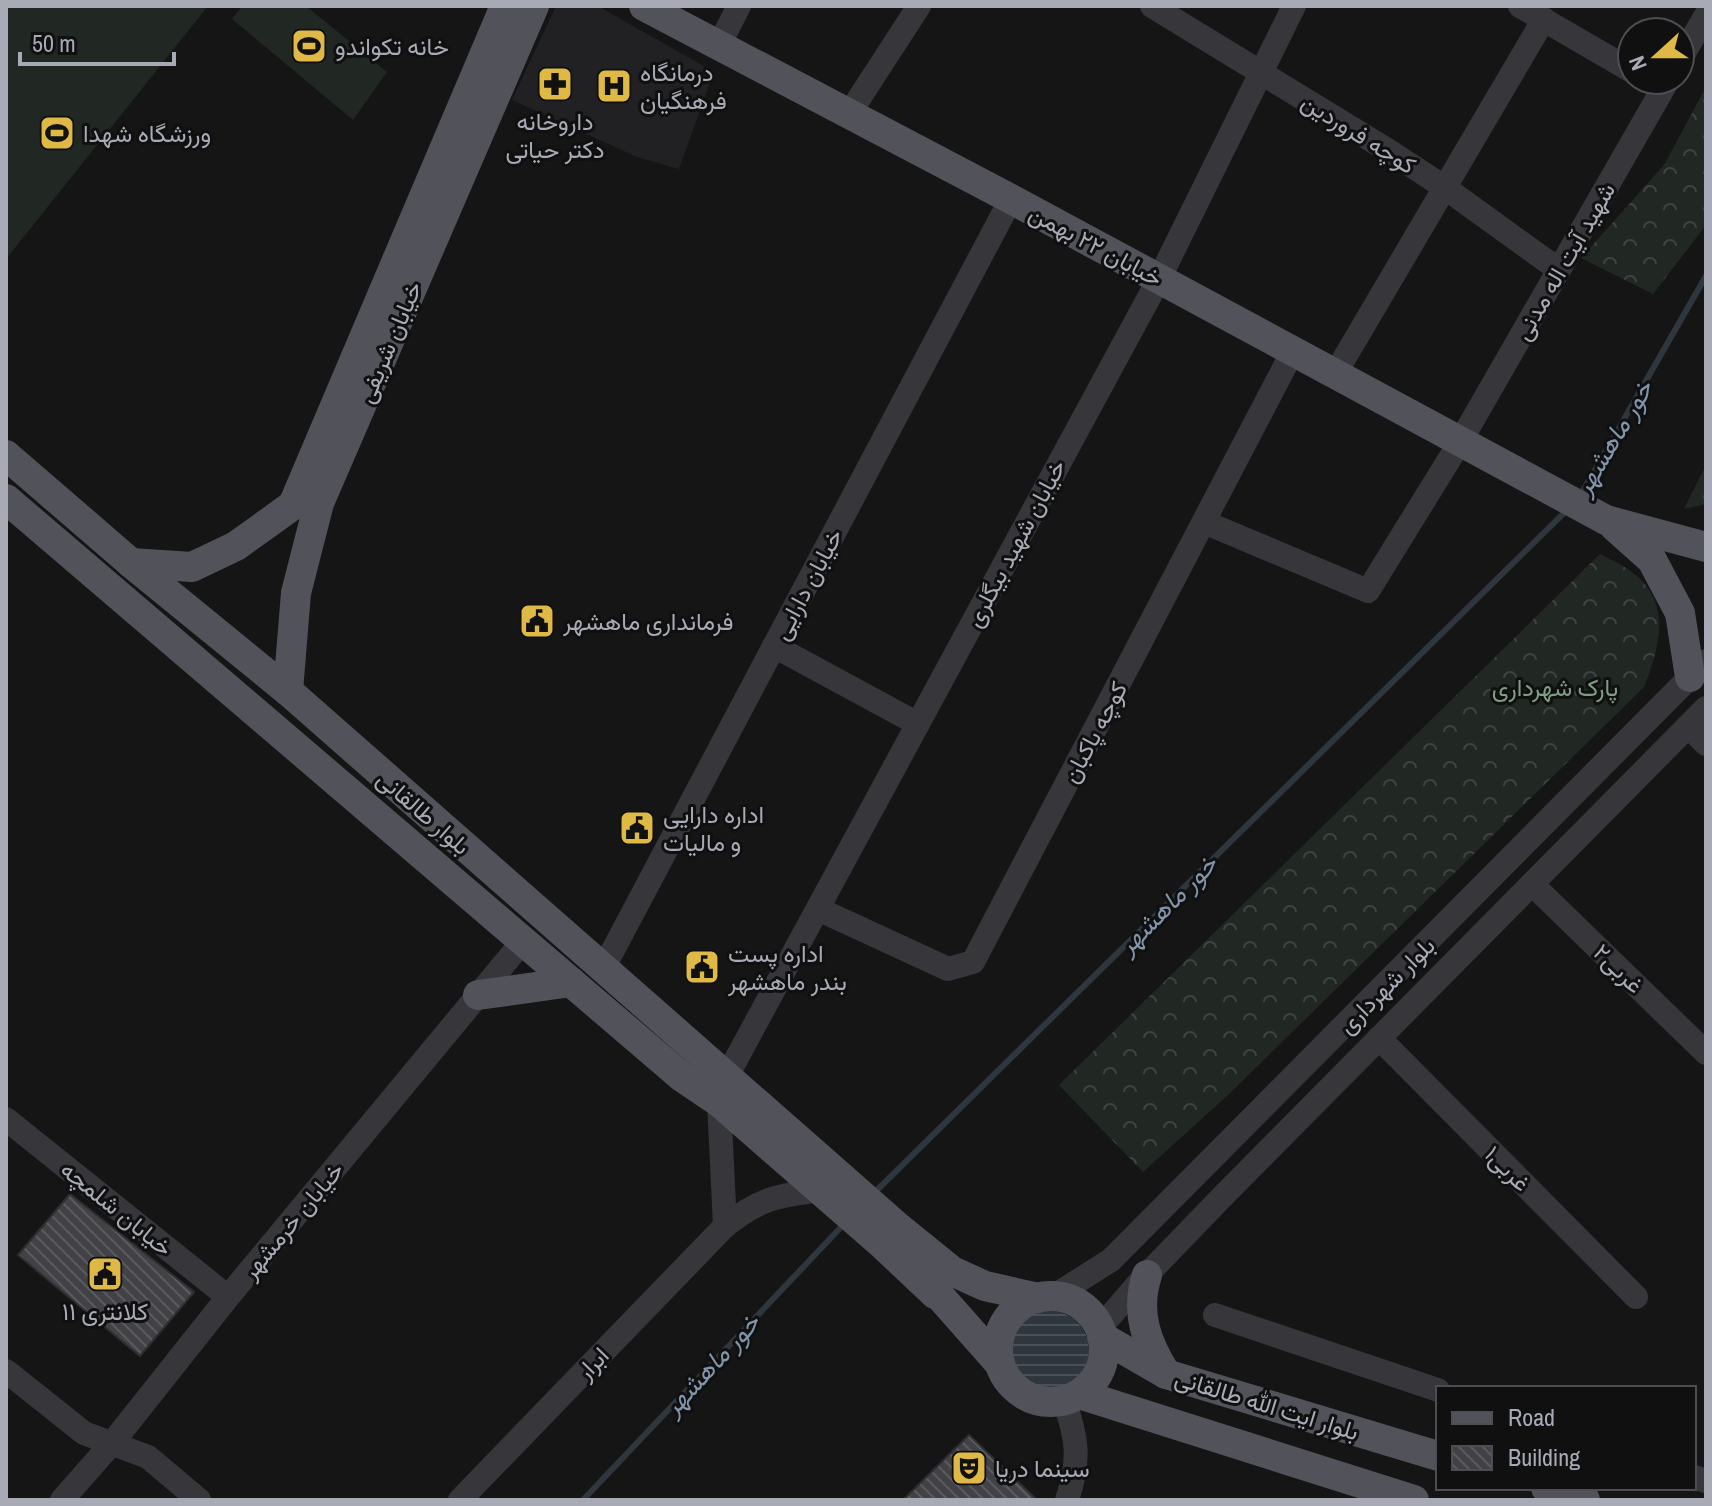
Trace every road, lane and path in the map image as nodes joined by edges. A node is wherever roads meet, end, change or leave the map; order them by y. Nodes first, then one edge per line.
1 (644, 6) edge
2 (739, 6) edge
3 (919, 6) edge
4 (1152, 6) edge
5 (1294, 6) edge
6 (1520, 6) edge
7 (515, 9) edge
8 (1544, 19) junction
9 (719, 45) junction
10 (1616, 62) edge
11 (1262, 72) junction
12 (1653, 96) edge
13 (849, 114) junction
14 (1444, 187) junction
15 (1011, 199) junction
16 (1559, 270) junction
17 (1159, 279) junction
18 (377, 339) junction
19 (1293, 351) junction
20 (1335, 374) junction
21 (1460, 442) junction
22 (6, 455) edge
23 (6, 499) edge
24 (1606, 520) junction
25 (1204, 522) junction
26 (1706, 547) edge
27 (131, 563) junction
28 (774, 646) junction
29 (1698, 669) edge
30 (288, 691) junction
31 (1706, 708) edge
32 (918, 724) junction
33 (1688, 726) junction
34 (1706, 744) edge
35 (1532, 884) junction
36 (818, 909) junction
37 (523, 941) junction
38 (603, 969) junction
39 (571, 982) junction
40 (478, 995) junction
41 (1379, 1038) junction
42 (1706, 1053) edge
43 (723, 1089) junction
44 (6, 1119) edge
45 (1199, 1174) junction
46 (827, 1186) junction
47 (1222, 1197) junction
48 (725, 1226) junction
49 (891, 1236) junction
50 (1147, 1275) junction
51 (228, 1297) junction
52 (1046, 1297) junction
53 (1636, 1297) dead end
54 (1215, 1315) dead end
55 (1101, 1332) junction
56 (999, 1363) junction
57 (6, 1371) edge
58 (1166, 1374) junction
59 (1436, 1389) edge
60 (1072, 1398) junction
61 (113, 1442) junction
62 (1436, 1455) edge
63 (1552, 1490) edge
64 (62, 1500) edge
65 (199, 1500) edge
66 (460, 1500) edge
67 (1067, 1500) edge
68 (1414, 1500) edge
69 (1585, 1500) edge

1 - 9 main road, خیابان ۲۲ بهمن
2 - 9 street
3 - 13 street
4 - 11 street, کوچه فروردین
5 - 11 street, خیابان شهید بیگلری
6 - 8 street
7 - 18 main road, خیابان شریفی
8 - 10 street
8 - 14 street
9 - 13 main road, خیابان ۲۲ بهمن
11 - 14 street, کوچه فروردین
11 - 17 street, خیابان شهید بیگلری
12 - 16 street, شهید آیت اله مدنی
13 - 15 main road, خیابان ۲۲ بهمن
14 - 16 street, کوچه فروردین
14 - 20 street
15 - 17 main road, خیابان ۲۲ بهمن
15 - 28 street, خیابان دارایی
16 - 21 street, شهید آیت اله مدنی
17 - 19 main road, خیابان ۲۲ بهمن
17 - 32 street, خیابان شهید بیگلری
18 - 27 main road, خیابان شریفی
18 - 30 main road, خیابان شریفی
19 - 20 main road, خیابان ۲۲ بهمن
19 - 25 street, کوچه پاکبان
20 - 21 main road, خیابان ۲۲ بهمن
21 - 24 main road, خیابان ۲۲ بهمن
21 - 25 street, شهید آیت اله مدنی
22 - 27 main road, بلوار طالقانی
23 - 37 main road, بلوار طالقانی
24 - 26 main road
24 - 29 main road
25 - 36 street, کوچه پاکبان
27 - 30 main road, بلوار طالقانی
28 - 32 street
28 - 38 street, خیابان دارایی
29 - 45 street, بلوار شهرداری
30 - 38 main road, بلوار طالقانی
31 - 33 street, بلوار شهرداری
32 - 36 street, خیابان شهید بیگلری
33 - 34 street
33 - 35 street, بلوار شهرداری
35 - 41 street, بلوار شهرداری
35 - 42 street, ۲غربی
36 - 43 street, خیابان شهید بیگلری
37 - 39 main road, بلوار طالقانی
37 - 40 street, خیابان خرمشهر
38 - 43 main road, بلوار طالقانی
39 - 40 main road
39 - 43 main road, بلوار طالقانی
40 - 51 street, خیابان خرمشهر
41 - 47 street, بلوار شهرداری
41 - 53 street, ۱غربی
43 - 46 main road, بلوار طالقانی
43 - 48 street
44 - 51 street, خیابان شلمچه
45 - 47 street
45 - 52 street, بلوار شهرداری
46 - 48 street, ابرار
46 - 49 main road, بلوار طالقانی
47 - 50 street, بلوار شهرداری
48 - 66 street, ابرار
49 - 52 main road
49 - 56 main road
50 - 55 street, بلوار شهرداری
50 - 58 main road
51 - 61 street, خیابان خرمشهر
52 - 55 main road
52 - 56 main road
54 - 59 street
55 - 58 main road, بلوار ایت الله طالقانی
55 - 60 main road
56 - 60 main road
57 - 61 street
58 - 62 main road, بلوار ایت الله طالقانی
60 - 67 street
60 - 68 main road, بلوار ایت الله طالقانی
61 - 64 street, خیابان خرمشهر
61 - 65 street
63 - 69 main road

